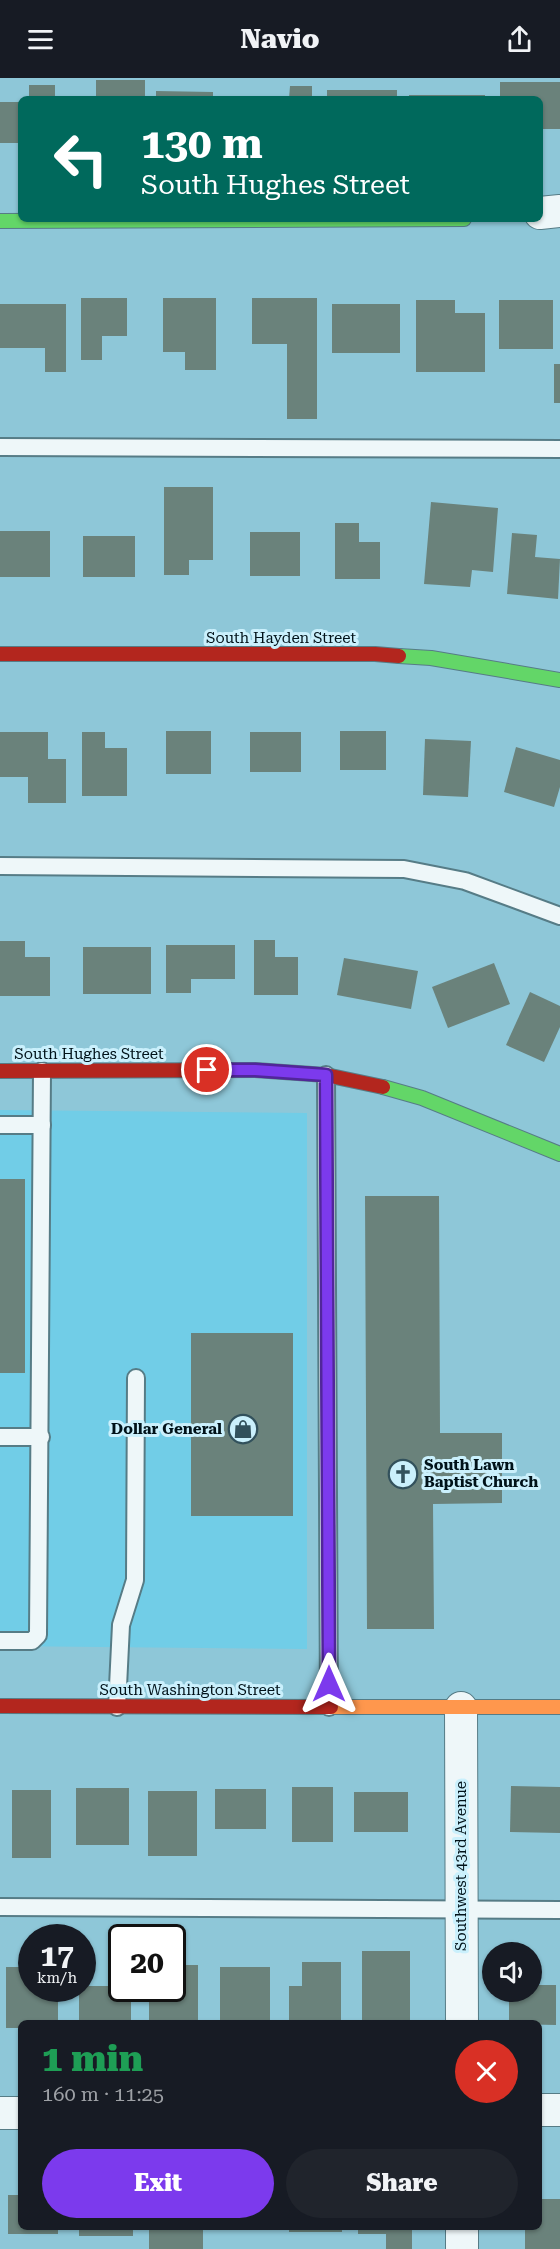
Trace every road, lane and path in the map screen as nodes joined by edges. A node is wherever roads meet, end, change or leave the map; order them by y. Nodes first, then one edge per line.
1 (560, 211) edge
2 (543, 213) edge
3 (0, 221) edge
4 (18, 221) edge
5 (0, 447) edge
6 (560, 449) edge
7 (0, 654) edge
8 (560, 680) edge
9 (0, 866) edge
10 (560, 916) edge
11 (0, 1071) edge
12 (42, 1071) junction
13 (326, 1075) junction
14 (0, 1125) edge
15 (42, 1125) junction
16 (560, 1154) edge
17 (136, 1378) dead end
18 (0, 1437) edge
19 (40, 1437) junction
20 (0, 1641) edge
21 (0, 1706) edge
22 (117, 1707) junction
23 (329, 1707) junction
24 (560, 1707) edge
25 (461, 1708) junction
26 (0, 1907) edge
27 (461, 1910) junction
28 (560, 1910) edge
29 (462, 2020) edge
30 (542, 2110) edge
31 (560, 2110) edge
32 (0, 2113) edge
33 (18, 2113) edge
34 (462, 2230) edge
35 (462, 2249) edge

1 - 2 street
3 - 4 street
5 - 6 lane
7 - 8 street, South Hayden Street
9 - 10 lane
11 - 12 street, South Hughes Street
12 - 13 street, South Hughes Street
12 - 15 lane
13 - 16 street, South Hughes Street
13 - 23 lane
14 - 15 lane
15 - 19 lane
17 - 22 lane
18 - 19 lane
19 - 20 lane
21 - 22 street, South Washington Street
22 - 23 street, South Washington Street
23 - 25 street, South Washington Street
24 - 25 street, South Washington Street
25 - 27 street, Southwest 43rd Avenue
26 - 27 lane
27 - 28 lane
27 - 29 street, Southwest 43rd Avenue
30 - 31 street
32 - 33 street
34 - 35 street

